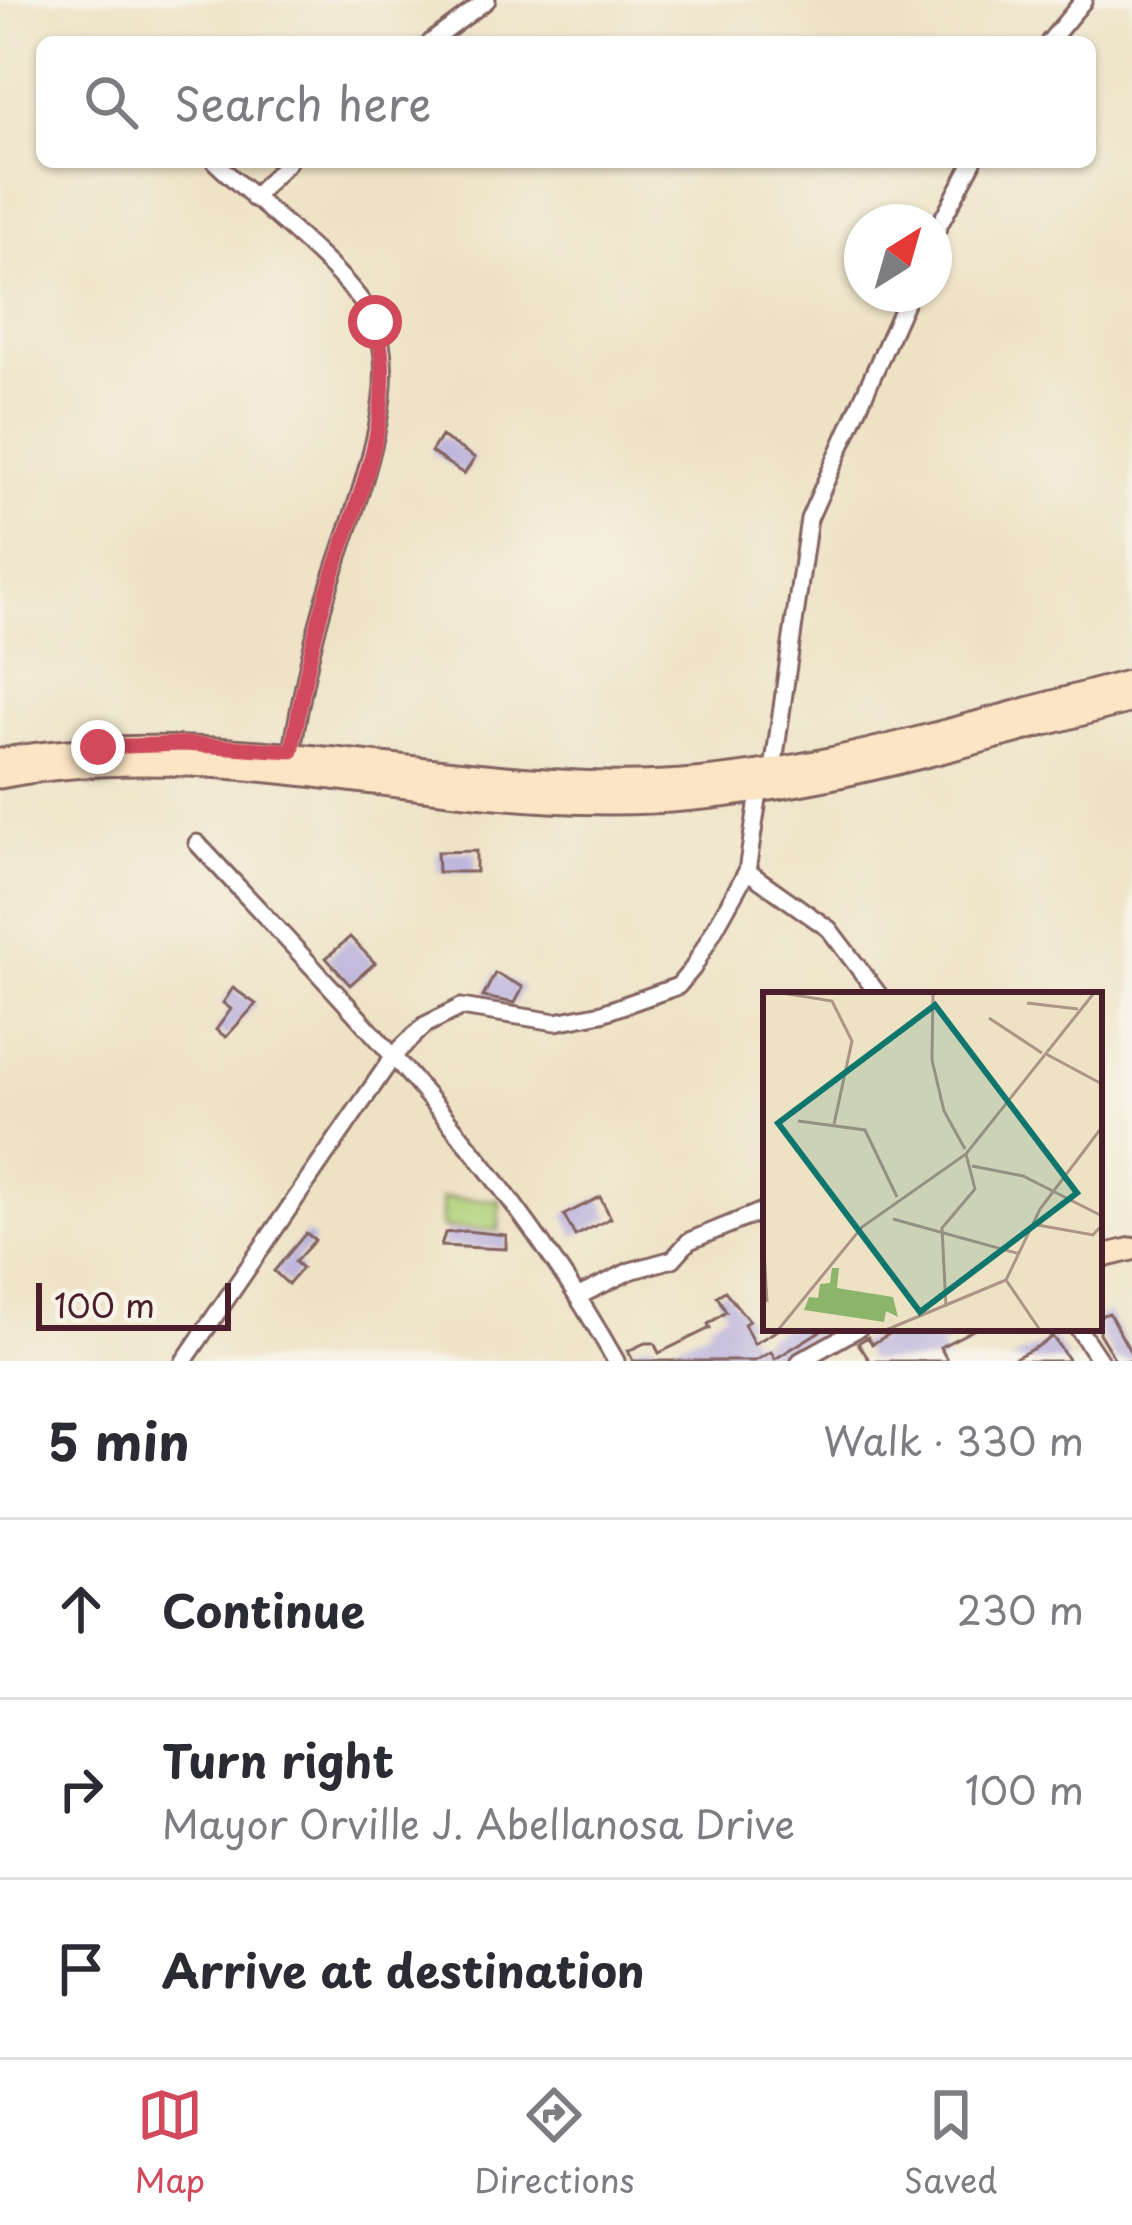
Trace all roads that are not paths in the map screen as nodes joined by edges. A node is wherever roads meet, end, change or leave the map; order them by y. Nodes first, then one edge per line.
1 (487, 0) edge
2 (1084, 0) edge
3 (438, 36) edge
4 (1054, 36) edge
5 (220, 168) edge
6 (282, 168) edge
7 (971, 168) edge
8 (253, 198) junction
9 (951, 204) edge
10 (901, 312) edge
11 (1132, 681) edge
12 (1132, 701) edge
13 (940, 740) junction
14 (292, 751) junction
15 (0, 760) edge
16 (773, 770) junction
17 (0, 777) edge
18 (540, 791) junction
19 (759, 793) junction
20 (197, 843) dead end
21 (747, 871) junction
22 (877, 992) edge
23 (395, 1054) junction
24 (763, 1210) edge
25 (1132, 1249) edge
26 (1102, 1256) edge
27 (579, 1296) junction
28 (855, 1331) edge
29 (1080, 1331) edge
30 (828, 1354) edge
31 (184, 1361) edge
32 (616, 1361) edge
33 (800, 1361) edge
34 (1100, 1361) edge

1 - 3 street
2 - 4 street
5 - 8 street
6 - 8 street
7 - 9 street
8 - 14 street
10 - 16 street
11 - 13 main road
12 - 13 main road
13 - 16 main road
13 - 19 main road
14 - 15 main road
14 - 18 main road
16 - 18 main road
17 - 18 main road
18 - 19 main road
19 - 21 street
20 - 23 street
21 - 22 street
21 - 23 street
23 - 27 street
23 - 31 street
24 - 27 street
25 - 26 main road
27 - 32 street
28 - 30 street
29 - 34 street
30 - 33 street

